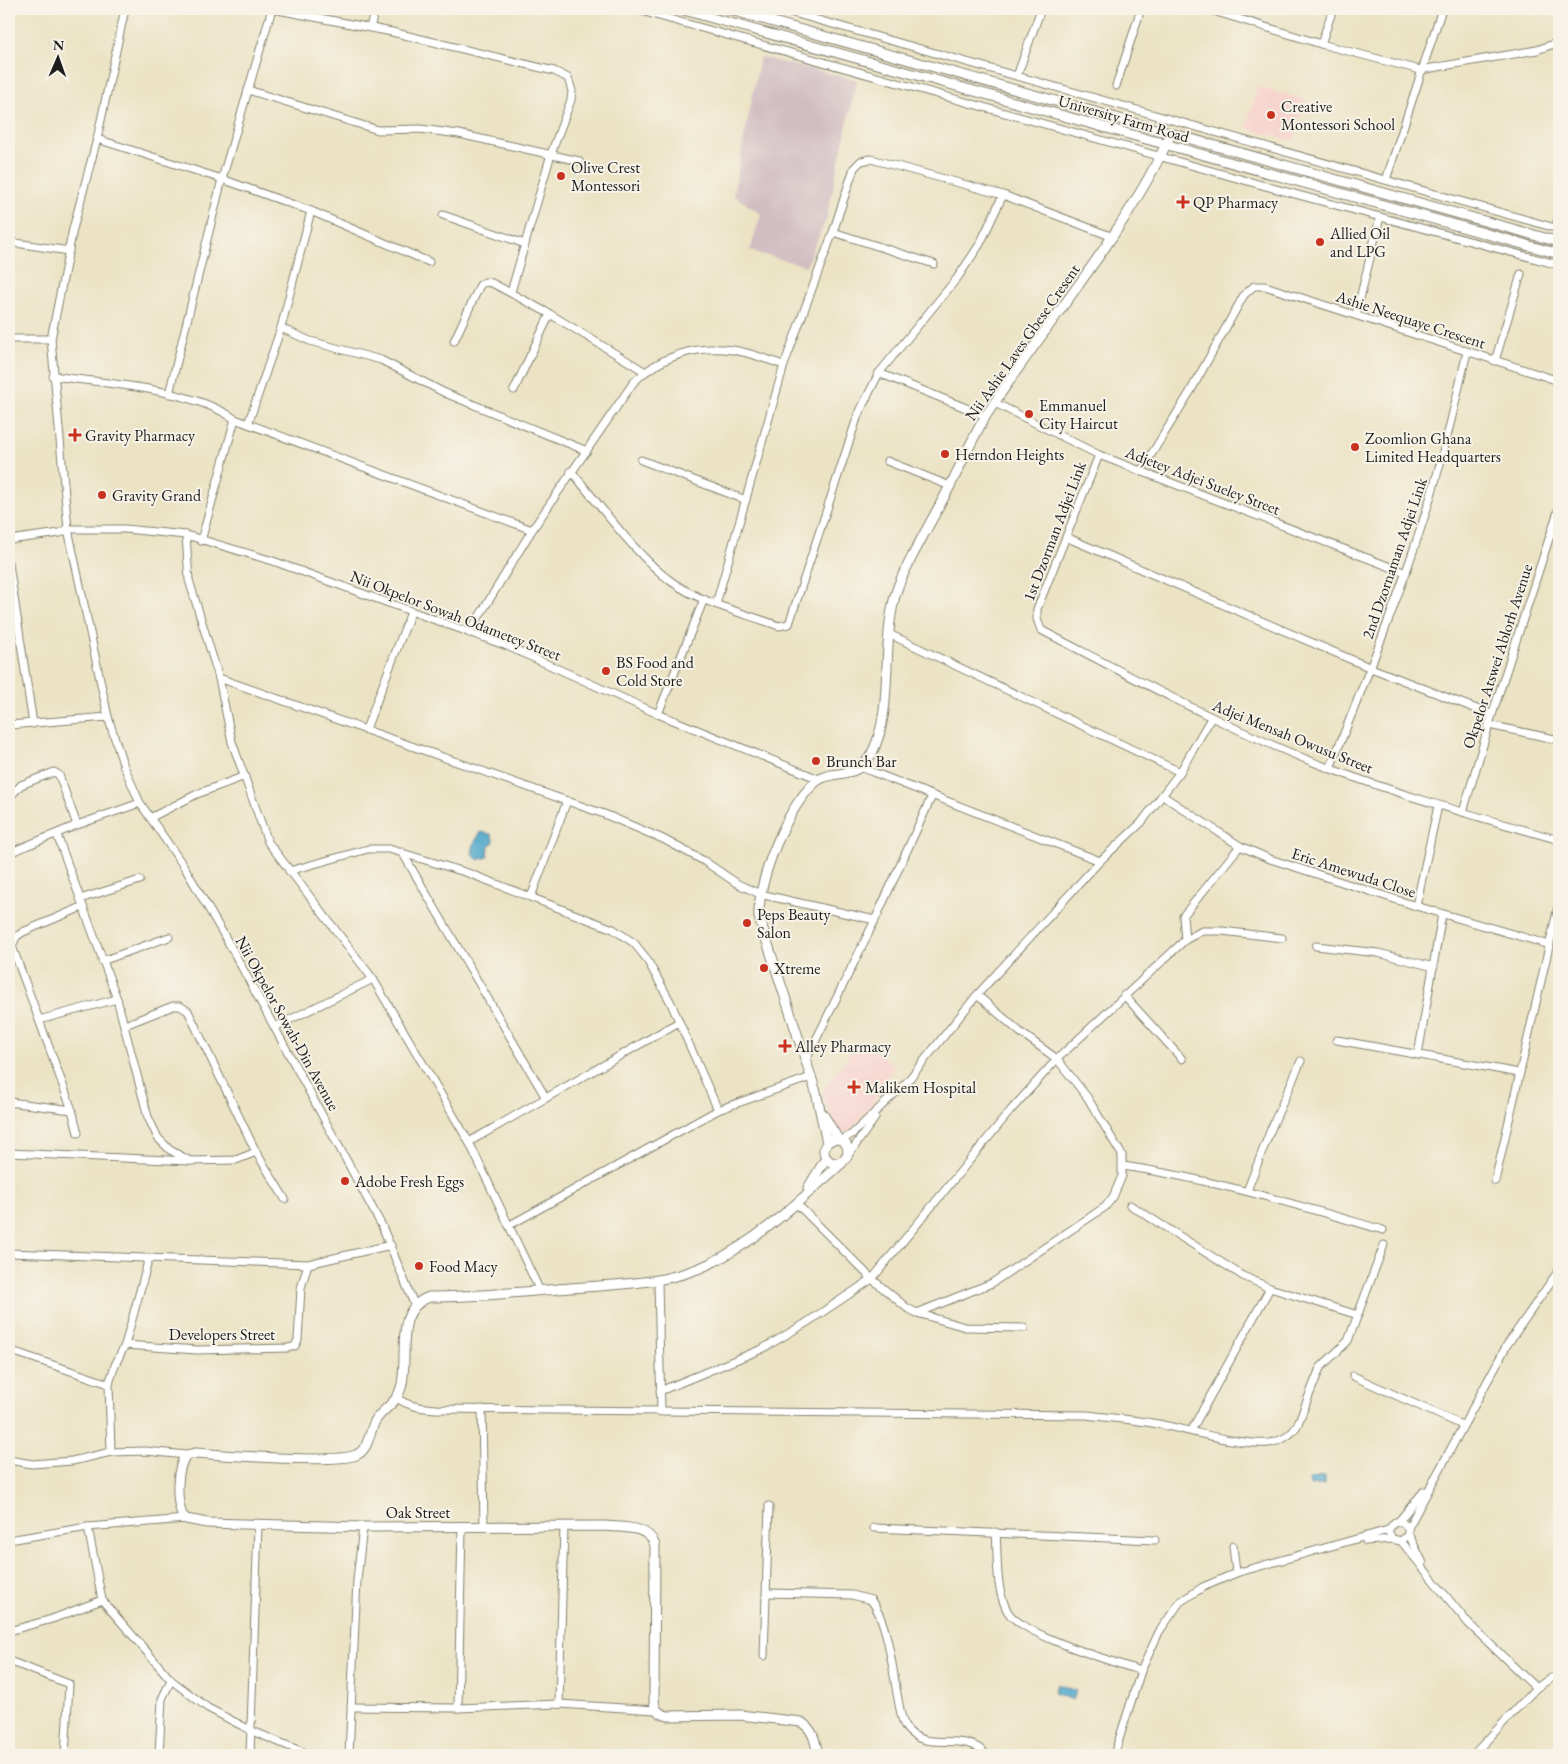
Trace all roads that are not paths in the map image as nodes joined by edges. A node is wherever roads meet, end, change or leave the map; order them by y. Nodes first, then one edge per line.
1 (125, 9) edge
2 (273, 9) edge
3 (375, 9) edge
4 (634, 9) edge
5 (680, 9) edge
6 (727, 9) edge
7 (779, 9) edge
8 (1041, 9) edge
9 (1141, 9) edge
10 (1207, 9) edge
11 (1332, 9) edge
12 (1442, 9) edge
13 (370, 28) junction
14 (1559, 42) edge
15 (1321, 44) junction
16 (1420, 70) junction
17 (1017, 76) junction
18 (1116, 86) dead end
19 (248, 90) junction
20 (1171, 134) junction
21 (97, 139) junction
22 (1166, 145) junction
23 (551, 154) junction
24 (1160, 156) junction
25 (579, 161) dead end
26 (222, 179) junction
27 (1386, 180) junction
28 (1003, 195) junction
29 (311, 211) junction
30 (444, 215) dead end
31 (1559, 216) edge
32 (1380, 217) junction
33 (1557, 228) edge
34 (833, 232) junction
35 (1113, 237) junction
36 (9, 242) edge
37 (1559, 242) edge
38 (524, 244) junction
39 (69, 252) junction
40 (1559, 254) edge
41 (429, 262) dead end
42 (934, 264) dead end
43 (1559, 265) edge
44 (1521, 274) dead end
45 (511, 292) junction
46 (550, 314) junction
47 (1356, 315) junction
48 (280, 328) junction
49 (9, 339) edge
50 (51, 339) junction
51 (454, 341) dead end
52 (1467, 352) junction
53 (1495, 361) junction
54 (784, 365) junction
55 (644, 371) junction
56 (879, 373) junction
57 (53, 376) junction
58 (1559, 381) edge
59 (514, 390) dead end
60 (169, 394) junction
61 (995, 403) junction
62 (986, 416) junction
63 (235, 419) junction
64 (248, 424) junction
65 (587, 450) junction
66 (1099, 454) junction
67 (641, 460) dead end
68 (887, 461) dead end
69 (571, 471) junction
70 (1141, 472) junction
71 (950, 486) junction
72 (746, 500) junction
73 (1559, 508) edge
74 (68, 529) junction
75 (532, 530) junction
76 (186, 535) junction
77 (1068, 538) junction
78 (9, 540) edge
79 (201, 541) junction
80 (9, 564) edge
81 (1406, 573) junction
82 (704, 599) junction
83 (716, 604) junction
84 (411, 612) junction
85 (1037, 619) joint
86 (469, 634) junction
87 (889, 634) junction
88 (1371, 668) junction
89 (219, 678) junction
90 (658, 714) junction
91 (1492, 715) junction
92 (108, 717) junction
93 (1211, 718) junction
94 (33, 724) junction
95 (9, 725) edge
96 (1489, 726) junction
97 (366, 730) junction
98 (1559, 740) edge
99 (860, 767) junction
100 (1330, 768) junction
101 (1180, 772) junction
102 (245, 776) junction
103 (819, 779) junction
104 (932, 796) junction
105 (1162, 796) junction
106 (9, 798) edge
107 (567, 801) junction
108 (140, 802) junction
109 (1438, 806) junction
110 (1464, 812) junction
111 (150, 818) junction
112 (77, 825) junction
113 (57, 835) junction
114 (1559, 840) edge
115 (1240, 846) junction
116 (402, 852) junction
117 (9, 854) edge
118 (1100, 861) junction
119 (289, 871) junction
120 (140, 880) dead end
121 (760, 894) junction
122 (531, 897) junction
123 (81, 903) junction
124 (1559, 903) edge
125 (1416, 906) junction
126 (1442, 914) junction
127 (875, 920) junction
128 (169, 937) dead end
129 (1282, 938) dead end
130 (1185, 940) junction
131 (1550, 945) junction
132 (1316, 946) dead end
133 (10, 950) edge
134 (102, 961) junction
135 (1434, 967) junction
136 (374, 979) junction
137 (977, 995) junction
138 (1124, 995) junction
139 (117, 999) junction
140 (39, 1020) junction
141 (678, 1022) junction
142 (125, 1025) junction
143 (275, 1027) junction
144 (1337, 1040) dead end
145 (1418, 1056) junction
146 (1057, 1059) junction
147 (1182, 1059) dead end
148 (806, 1060) junction
149 (1300, 1061) dead end
150 (1519, 1073) junction
151 (811, 1077) junction
152 (546, 1098) junction
153 (9, 1102) edge
154 (882, 1107) junction
155 (72, 1110) junction
156 (718, 1110) junction
157 (822, 1112) junction
158 (78, 1133) dead end
159 (840, 1139) junction
160 (469, 1142) junction
161 (826, 1143) junction
162 (256, 1152) junction
163 (9, 1154) edge
164 (826, 1158) junction
165 (845, 1159) junction
166 (190, 1162) junction
167 (1123, 1166) junction
168 (1495, 1181) dead end
169 (1247, 1191) junction
170 (285, 1199) dead end
171 (799, 1200) junction
172 (1130, 1205) dead end
173 (510, 1225) junction
174 (1384, 1230) dead end
175 (391, 1245) junction
176 (1384, 1245) dead end
177 (9, 1253) edge
178 (148, 1258) junction
179 (308, 1264) junction
180 (1559, 1270) edge
181 (872, 1278) junction
182 (658, 1281) junction
183 (1270, 1288) junction
184 (540, 1291) junction
185 (414, 1304) junction
186 (917, 1313) junction
187 (1358, 1315) junction
188 (1024, 1328) dead end
189 (124, 1345) junction
190 (9, 1350) edge
191 (1353, 1376) dead end
192 (109, 1384) junction
193 (660, 1391) junction
194 (397, 1398) junction
195 (482, 1409) junction
196 (661, 1412) junction
197 (1462, 1425) junction
198 (1191, 1431) junction
199 (111, 1452) junction
200 (186, 1455) junction
201 (9, 1460) edge
202 (1432, 1481) junction
203 (769, 1506) dead end
204 (186, 1519) junction
205 (1398, 1522) junction
206 (258, 1525) junction
207 (564, 1526) junction
208 (88, 1527) junction
209 (363, 1527) junction
210 (484, 1527) junction
211 (462, 1528) junction
212 (874, 1528) dead end
213 (1388, 1530) junction
214 (1408, 1531) junction
215 (996, 1532) junction
216 (1392, 1539) junction
217 (9, 1540) edge
218 (1154, 1540) dead end
219 (1356, 1541) junction
220 (1401, 1541) junction
221 (1233, 1546) dead end
222 (1236, 1573) junction
223 (1428, 1574) junction
224 (768, 1593) junction
225 (102, 1600) junction
226 (9, 1631) edge
227 (764, 1656) dead end
228 (9, 1661) edge
229 (1141, 1671) junction
230 (1559, 1676) edge
231 (171, 1680) junction
232 (1536, 1688) junction
233 (560, 1704) junction
234 (351, 1707) junction
235 (458, 1708) junction
236 (656, 1710) junction
237 (250, 1730) junction
238 (65, 1755) edge
239 (158, 1755) edge
240 (250, 1755) edge
241 (310, 1755) edge
242 (349, 1755) edge
243 (818, 1755) edge
244 (986, 1755) edge
245 (1114, 1755) edge
246 (1473, 1755) edge

1 - 21 street, Nii Okpelor Sowah-Din Avenue
2 - 13 street
2 - 19 street
3 - 13 street
4 - 24 street
5 - 22 street, University Farm Road
6 - 20 street, University Farm Road
7 - 17 street
8 - 17 street
9 - 18 street
10 - 15 street
11 - 15 street
12 - 16 street
13 - 23 street
14 - 16 street
15 - 16 street
16 - 27 street
17 - 27 street
19 - 23 street
19 - 26 street
20 - 22 street, Nii Ashie Laves Gbese Cresent
20 - 37 street, University Farm Road
21 - 26 street
21 - 39 street, Nii Okpelor Sowah-Din Avenue
22 - 24 street, Nii Ashie Laves Gbese Cresent
22 - 40 street, University Farm Road
23 - 25 street
23 - 38 street
24 - 32 street
24 - 35 street, Nii Ashie Laves Gbese Cresent
26 - 29 street
26 - 60 street
27 - 33 street
28 - 34 street
28 - 35 street
28 - 56 street
29 - 41 street
29 - 48 street
30 - 38 street
31 - 33 street
32 - 43 street
32 - 47 street
34 - 42 street
34 - 54 street
35 - 61 street, Nii Ashie Laves Gbese Cresent
36 - 39 street
38 - 45 street
39 - 50 street, Nii Okpelor Sowah-Din Avenue
44 - 53 street
45 - 46 street
45 - 51 street
46 - 55 street
46 - 59 street
47 - 52 street, Ashie Neequaye Crescent
47 - 70 street, Ashie Neequaye Crescent
48 - 64 street
48 - 65 street
49 - 50 street
50 - 57 street, Nii Okpelor Sowah-Din Avenue
52 - 53 street, Ashie Neequaye Crescent
52 - 81 street, 2nd Dzornaman Adjei Link
53 - 58 street, Ashie Neequaye Crescent
54 - 55 street
54 - 72 street
55 - 65 street
56 - 62 street
56 - 83 street
57 - 60 street
57 - 74 street, Nii Okpelor Sowah-Din Avenue
60 - 63 street
61 - 62 street, Nii Ashie Laves Gbese Cresent
61 - 66 street, Adjetey Adjei Sueley Street
62 - 71 street, Nii Ashie Laves Gbese Cresent
63 - 64 street
63 - 79 street
64 - 75 street
65 - 69 street
66 - 70 street, Adjetey Adjei Sueley Street
66 - 77 street, 1st Dzorman Adjei Link
67 - 72 street
68 - 71 street
69 - 75 street
69 - 82 street
70 - 81 street, Adjetey Adjei Sueley Street
71 - 87 street, Nii Ashie Laves Gbese Cresent
72 - 83 street
73 - 91 street, Okpelor Atswei Ablorh Avenue
74 - 76 street, Nii Okpelor Sowah Odametey Street
74 - 78 street, Nii Okpelor Sowah Odametey Street
74 - 92 street, Nii Okpelor Sowah-Din Avenue
75 - 86 street
76 - 79 street, Nii Okpelor Sowah Odametey Street
76 - 89 street
77 - 85 street, 1st Dzorman Adjei Link
77 - 88 street
79 - 84 street, Nii Okpelor Sowah Odametey Street
80 - 94 street
81 - 88 street, 2nd Dzornaman Adjei Link
82 - 83 street
82 - 90 street
84 - 86 street, Nii Okpelor Sowah Odametey Street
84 - 97 street
85 - 93 street, Adjei Mensah Owusu Street
86 - 90 street, Nii Okpelor Sowah Odametey Street
87 - 99 street, Nii Ashie Laves Gbese Cresent
87 - 101 street
88 - 91 street
88 - 100 street, 2nd Dzornaman Adjei Link
89 - 97 street
89 - 102 street
90 - 103 street, Nii Okpelor Sowah Odametey Street
91 - 96 street, Okpelor Atswei Ablorh Avenue
92 - 94 street
92 - 108 street, Nii Okpelor Sowah-Din Avenue
93 - 100 street, Adjei Mensah Owusu Street
93 - 101 street
94 - 95 street
96 - 98 street
96 - 110 street, Okpelor Atswei Ablorh Avenue
97 - 107 street
99 - 103 street
99 - 104 street
100 - 109 street, Adjei Mensah Owusu Street
101 - 105 street
102 - 111 street
102 - 119 street
103 - 121 street
104 - 118 street
104 - 127 street
105 - 115 street, Eric Amewuda Close
105 - 118 street
106 - 112 street
107 - 121 street
107 - 122 street
108 - 111 street, Nii Okpelor Sowah-Din Avenue
108 - 112 street
109 - 110 street, Adjei Mensah Owusu Street
109 - 125 street
110 - 114 street, Adjei Mensah Owusu Street
111 - 143 street, Nii Okpelor Sowah-Din Avenue
112 - 113 street
113 - 117 street
113 - 123 street
115 - 125 street, Eric Amewuda Close
115 - 130 street
116 - 119 street
116 - 122 street
116 - 152 street
118 - 137 street
119 - 136 street
120 - 123 street
121 - 127 street
121 - 148 street
122 - 141 street
123 - 133 street
123 - 134 street
124 - 131 street
125 - 126 street, Eric Amewuda Close
126 - 131 street, Eric Amewuda Close
126 - 135 street
127 - 148 street
128 - 134 street
129 - 130 street
130 - 138 street
131 - 150 street
132 - 135 street
133 - 140 street
134 - 139 street
135 - 145 street
136 - 143 street
136 - 160 street
137 - 146 street
137 - 154 street
138 - 146 street
138 - 147 street
139 - 140 street
139 - 142 street
140 - 155 street
141 - 152 street
141 - 156 street
142 - 162 street
142 - 166 street
143 - 175 street, Nii Okpelor Sowah-Din Avenue
144 - 145 street
145 - 150 street
146 - 167 street
146 - 181 street
148 - 151 street
149 - 169 street
150 - 168 street
151 - 156 street
151 - 157 street
152 - 160 street
153 - 155 street
154 - 159 street
154 - 165 street
155 - 158 street
156 - 173 street
157 - 159 street
157 - 161 street
159 - 161 street
159 - 165 street
160 - 173 street
161 - 164 street
162 - 166 street
162 - 170 street
163 - 166 street
164 - 165 street
164 - 171 street
165 - 171 street
167 - 169 street
167 - 186 street
169 - 174 street
171 - 181 street
171 - 182 street
172 - 183 street
173 - 184 street
175 - 179 street
175 - 185 street, Nii Okpelor Sowah-Din Avenue
176 - 187 street
177 - 178 street
178 - 179 street
178 - 189 street
179 - 189 street, Developers Street
180 - 197 street
181 - 186 street
181 - 193 street
182 - 184 street
182 - 193 street
183 - 187 street
183 - 198 street
184 - 185 street
185 - 194 street
186 - 188 street
187 - 198 street
189 - 192 street
190 - 192 street
191 - 197 street
192 - 199 street
193 - 196 street
194 - 195 street
194 - 200 street
195 - 196 street
195 - 210 street
196 - 198 street
197 - 202 street
199 - 200 street
199 - 201 street
200 - 204 street
202 - 205 street
202 - 214 street
203 - 224 street
204 - 206 street, Oak Street
204 - 208 street, Oak Street
205 - 213 street
205 - 214 street
206 - 209 street, Oak Street
206 - 237 street
207 - 210 street, Oak Street
207 - 233 street
207 - 236 street, Oak Street
208 - 217 street, Oak Street
208 - 225 street
209 - 211 street, Oak Street
209 - 234 street
210 - 211 street, Oak Street
211 - 235 street
212 - 215 street
213 - 216 street
213 - 219 street
214 - 220 street
214 - 223 street
215 - 218 street
215 - 229 street
216 - 219 street
216 - 220 street
219 - 222 street
220 - 223 street
221 - 222 street
222 - 229 street
223 - 232 street
224 - 227 street
224 - 244 street
225 - 226 street
225 - 231 street
228 - 238 street
229 - 245 street
230 - 232 street
231 - 237 street
231 - 239 street
232 - 246 street
233 - 235 street
233 - 236 street
234 - 235 street
234 - 242 street
236 - 243 street
237 - 240 street
237 - 241 street

